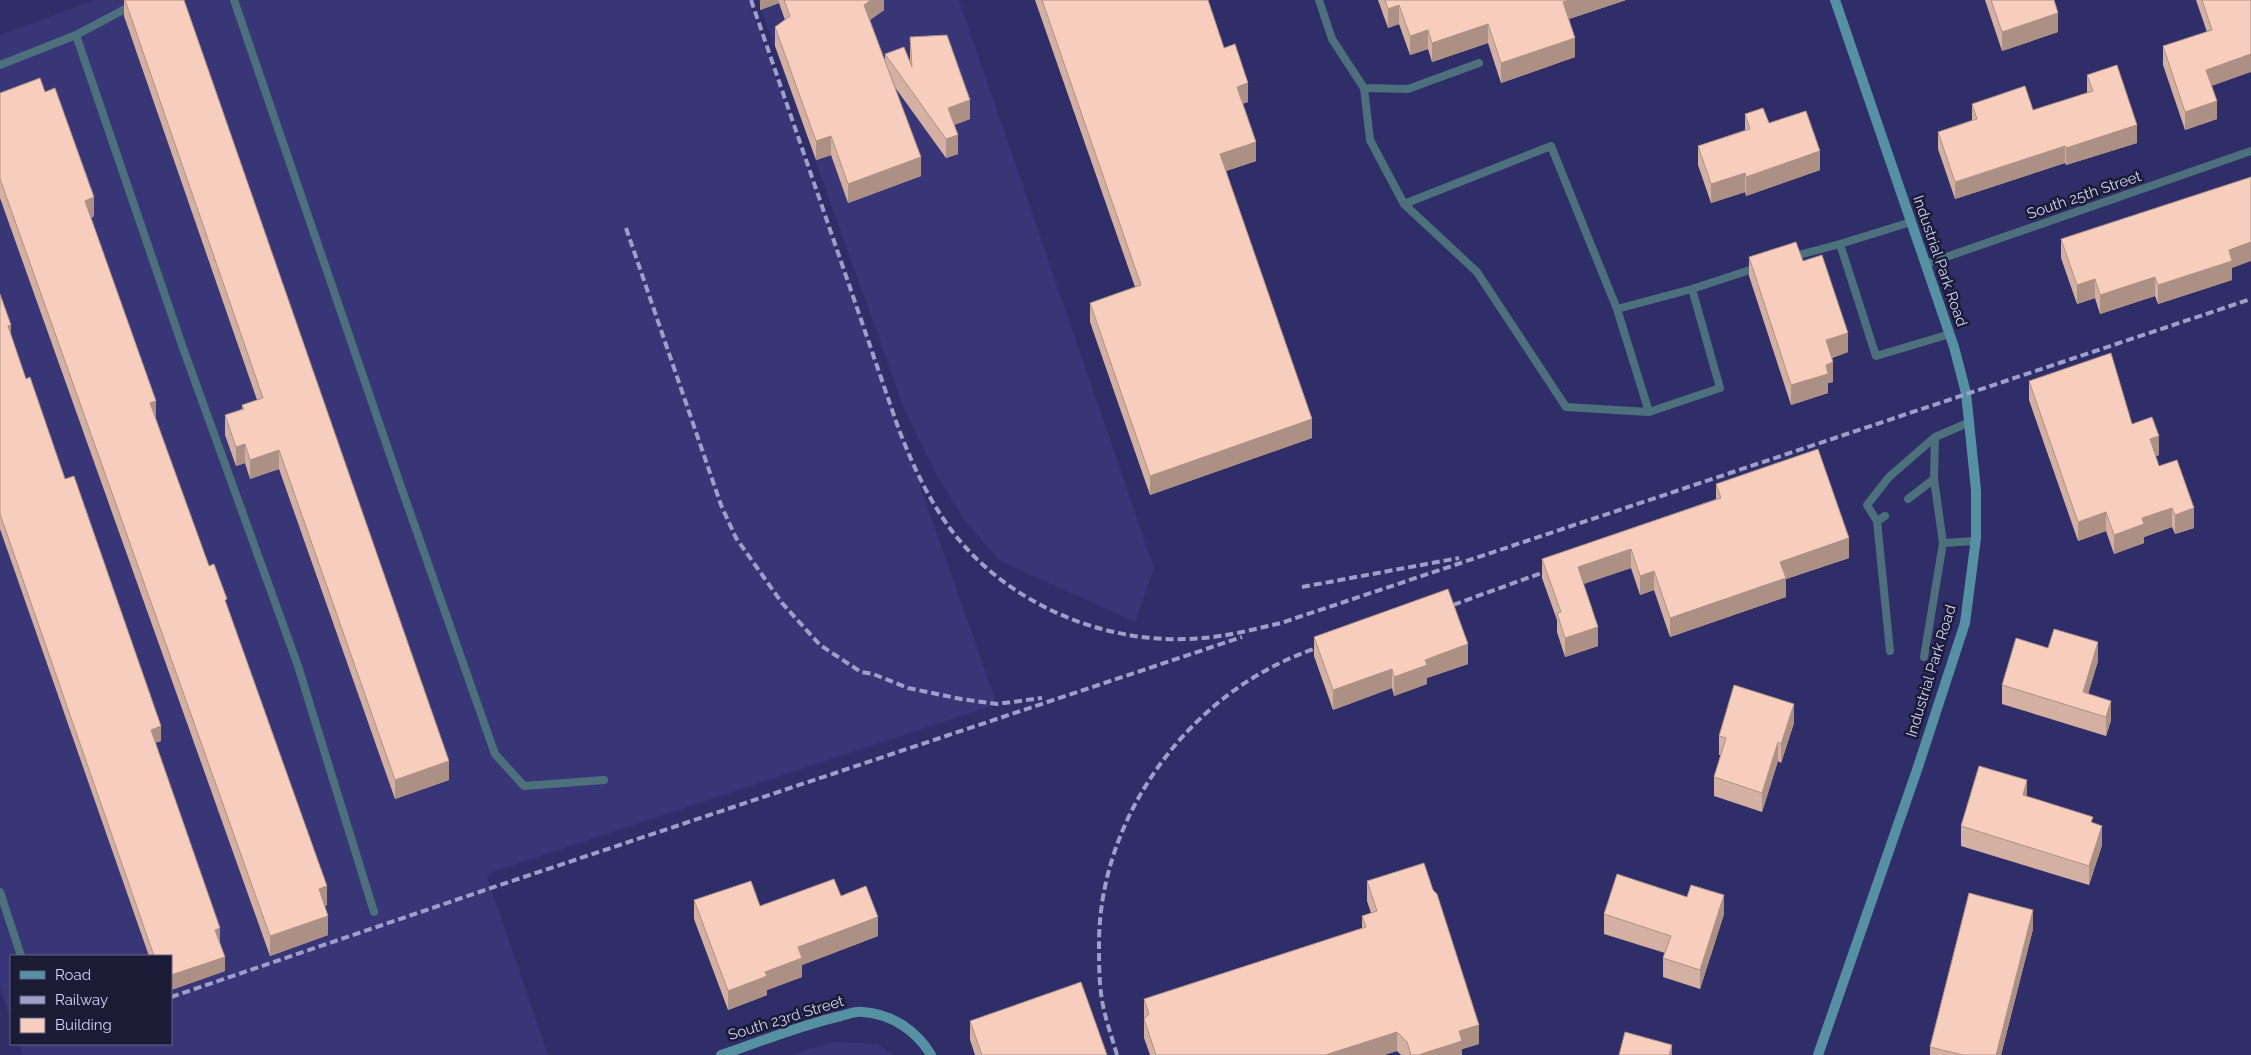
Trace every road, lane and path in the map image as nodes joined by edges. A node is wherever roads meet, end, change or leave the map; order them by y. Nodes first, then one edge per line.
1 (142, 0) edge
2 (234, 0) edge
3 (1319, 0) edge
4 (1835, 0) edge
5 (76, 35) junction
6 (1479, 63) dead end
7 (0, 65) edge
8 (1364, 88) junction
9 (2251, 151) edge
10 (1404, 204) junction
11 (1911, 222) junction
12 (1840, 244) junction
13 (1783, 259) edge
14 (1926, 264) junction
15 (1765, 265) edge
16 (1692, 289) junction
17 (1617, 309) junction
18 (1950, 334) junction
19 (1649, 412) junction
20 (1970, 422) junction
21 (1935, 437) junction
22 (1934, 479) junction
23 (1908, 499) dead end
24 (1885, 516) dead end
25 (1877, 521) junction
26 (1975, 541) junction
27 (1942, 543) junction
28 (1890, 651) dead end
29 (1924, 656) dead end
30 (604, 780) dead end
31 (0, 892) edge
32 (374, 912) dead end
33 (21, 955) edge
34 (721, 1055) edge
35 (931, 1055) edge
36 (1818, 1055) edge

1 - 5 lane
2 - 30 lane
3 - 8 lane
4 - 11 street, Industrial Park Road
5 - 7 lane
5 - 32 lane
6 - 8 lane
8 - 10 lane
9 - 14 lane, South 25th Street
10 - 17 lane
10 - 19 lane
11 - 12 lane
11 - 14 street, Industrial Park Road
12 - 13 lane
12 - 18 lane
14 - 18 street, Industrial Park Road
15 - 16 lane
16 - 17 lane
16 - 19 lane
17 - 19 lane
18 - 20 street, Industrial Park Road
20 - 21 lane
20 - 26 street, Industrial Park Road
21 - 22 lane
21 - 25 lane
22 - 23 lane
22 - 27 lane
24 - 25 lane
25 - 28 lane
26 - 27 lane
26 - 36 street, Industrial Park Road
27 - 29 lane
31 - 33 lane
34 - 35 street, South 23rd Street

